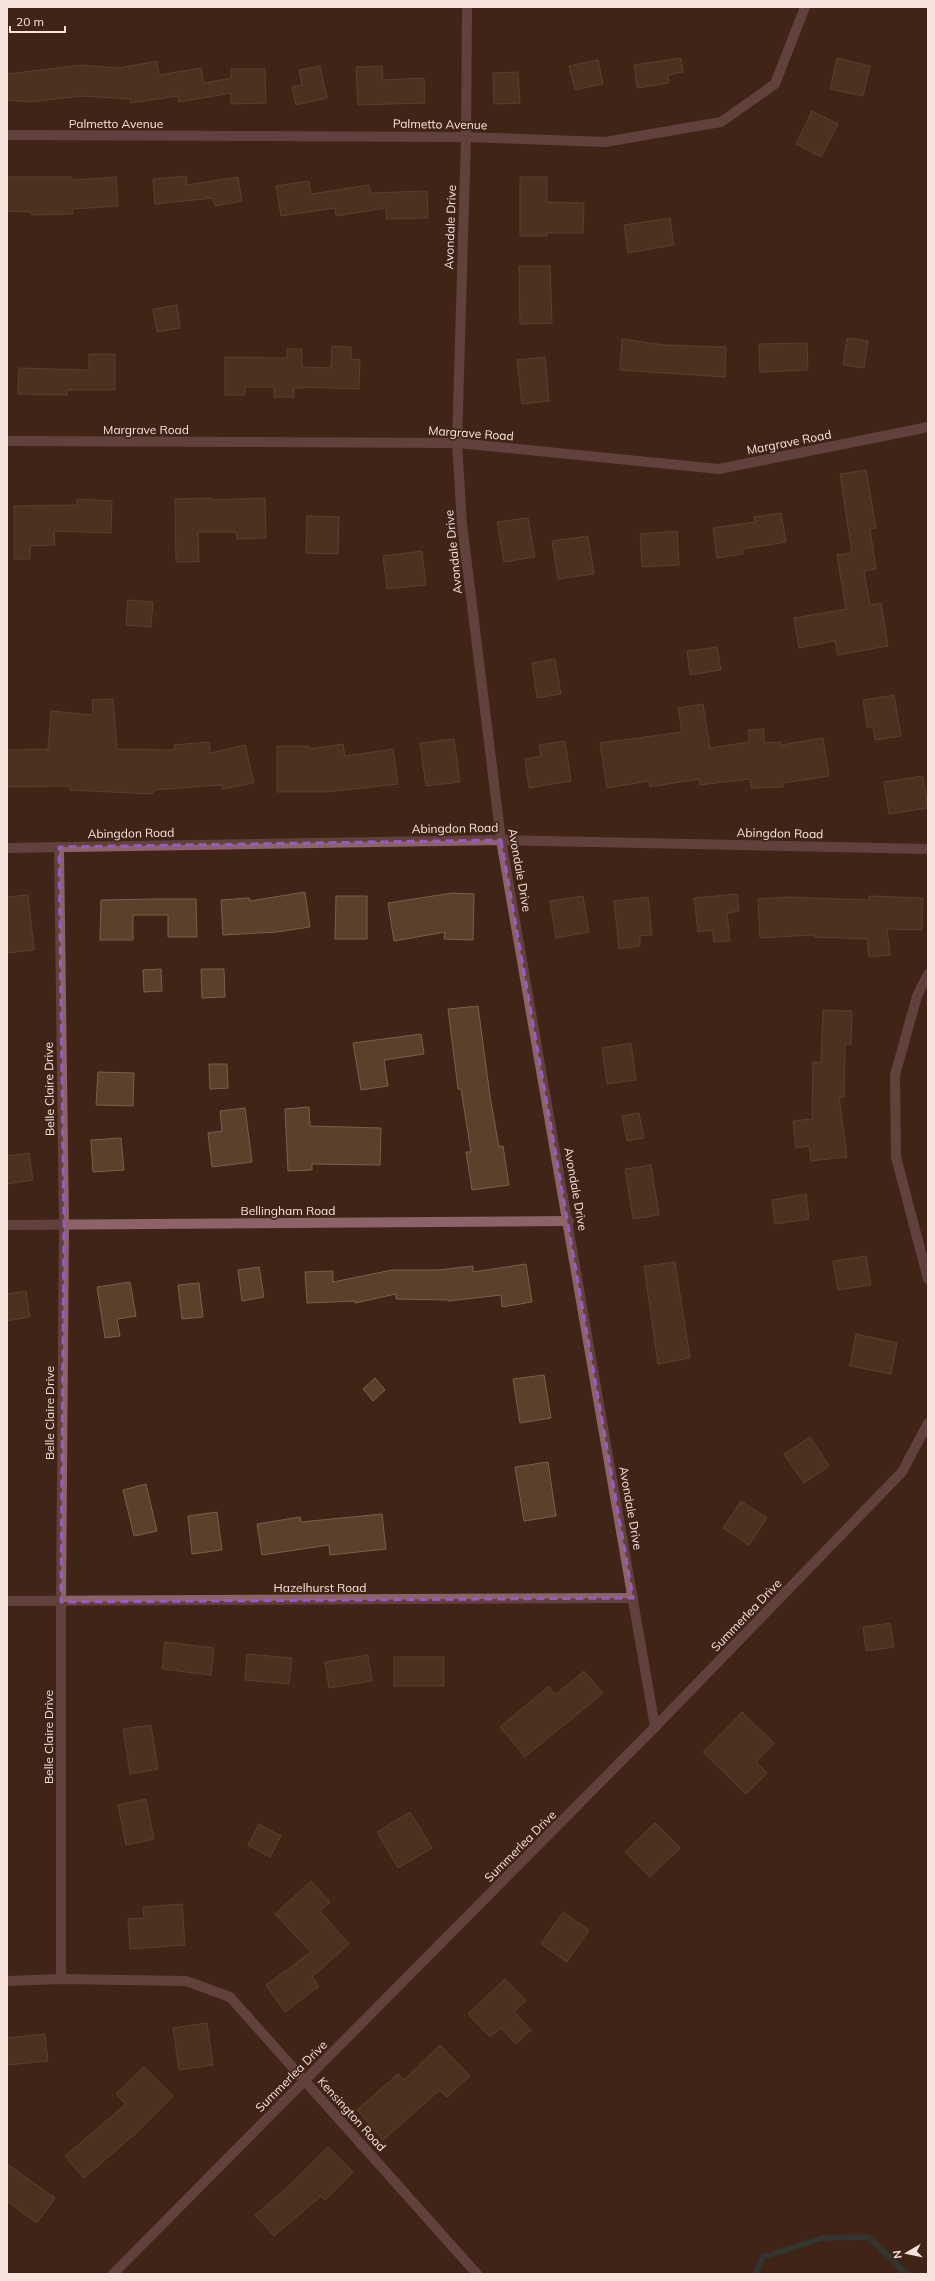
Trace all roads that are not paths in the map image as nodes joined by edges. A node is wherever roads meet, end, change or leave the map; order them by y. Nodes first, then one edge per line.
1 (467, 7) edge
2 (805, 7) edge
3 (7, 135) edge
4 (466, 137) junction
5 (928, 427) edge
6 (7, 441) edge
7 (457, 443) junction
8 (501, 840) junction
9 (59, 847) junction
10 (7, 848) edge
11 (928, 848) edge
12 (928, 974) edge
13 (569, 1221) junction
14 (64, 1224) junction
15 (7, 1225) edge
16 (928, 1279) edge
17 (928, 1423) edge
18 (633, 1598) junction
19 (7, 1601) edge
20 (61, 1602) junction
21 (655, 1727) junction
22 (61, 1979) junction
23 (7, 1981) edge
24 (304, 2081) junction
25 (113, 2274) edge
26 (477, 2274) edge

1 - 4 street, Avondale Drive
2 - 4 street, Palmetto Avenue
3 - 4 street, Palmetto Avenue
4 - 7 street, Avondale Drive
5 - 7 street, Margrave Road
6 - 7 street, Margrave Road
7 - 8 street, Avondale Drive
8 - 9 street, Abingdon Road
8 - 11 street, Abingdon Road
8 - 13 street, Avondale Drive
9 - 10 street, Abingdon Road
9 - 14 street, Belle Claire Drive
12 - 16 street
13 - 14 street, Bellingham Road
13 - 18 street, Avondale Drive
14 - 15 street, Bellingham Road
14 - 20 street, Belle Claire Drive
17 - 21 street, Summerlea Drive
18 - 20 street, Hazelhurst Road
18 - 21 street, Avondale Drive
19 - 20 street, Hazelhurst Road
20 - 22 street, Belle Claire Drive
21 - 24 street, Summerlea Drive
22 - 23 street, Kensington Road
22 - 24 street, Kensington Road
24 - 25 street, Summerlea Drive
24 - 26 street, Kensington Road

